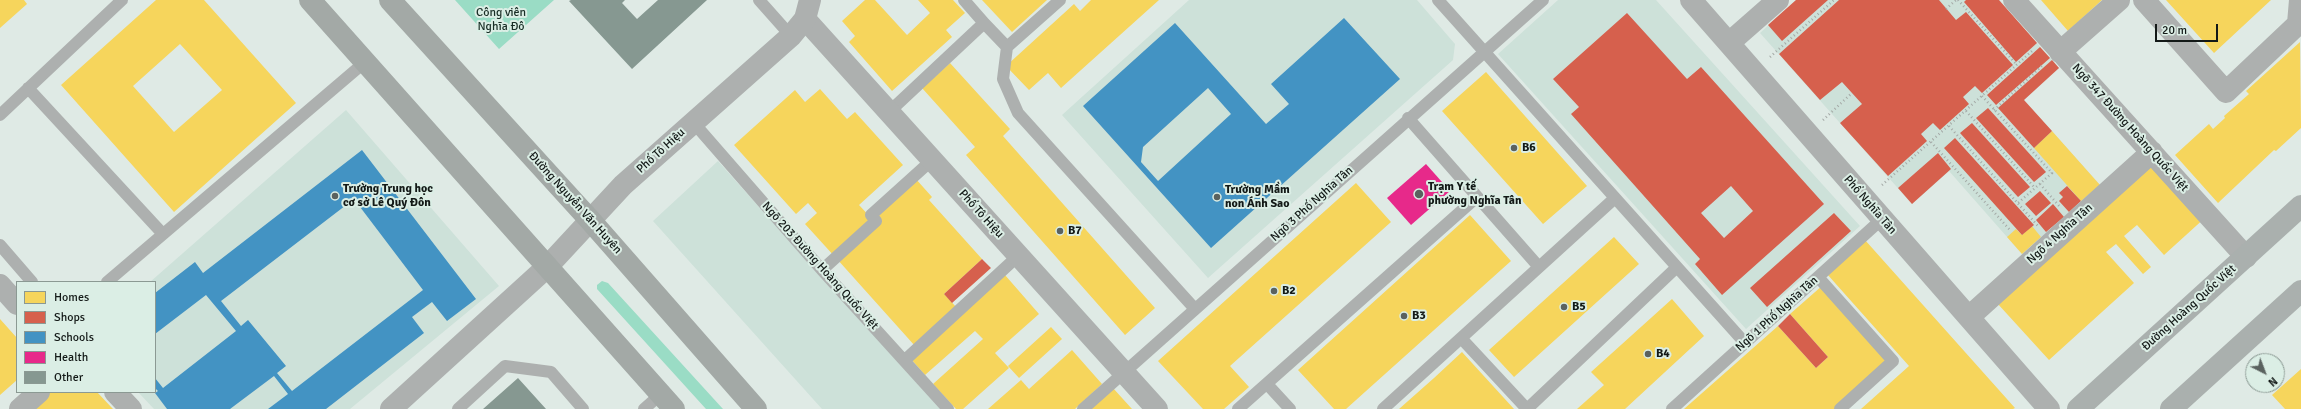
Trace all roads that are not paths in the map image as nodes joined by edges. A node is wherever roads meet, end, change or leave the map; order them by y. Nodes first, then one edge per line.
1 (122, 0) edge
2 (310, 0) edge
3 (390, 0) edge
4 (759, 0) edge
5 (964, 0) edge
6 (1060, 0) edge
7 (1438, 0) edge
8 (1543, 0) edge
9 (1691, 0) edge
10 (1778, 0) edge
11 (2014, 0) edge
12 (2119, 0) edge
13 (2144, 0) edge
14 (2300, 0) edge
15 (802, 18) edge
16 (984, 23) junction
17 (2299, 26) edge
18 (1729, 42) junction
19 (1007, 47) junction
20 (2052, 50) junction
21 (1485, 52) junction
22 (365, 62) junction
23 (28, 88) junction
24 (889, 112) junction
25 (0, 115) edge
26 (1408, 118) junction
27 (693, 122) junction
28 (2152, 152) junction
29 (932, 160) junction
30 (1477, 197) junction
31 (1615, 198) junction
32 (2301, 206) edge
33 (1882, 219) junction
34 (590, 220) junction
35 (162, 233) junction
36 (0, 246) edge
37 (1018, 256) junction
38 (2246, 257) junction
39 (547, 267) junction
40 (1539, 267) junction
41 (1677, 267) junction
42 (822, 270) junction
43 (1818, 277) junction
44 (31, 281) edge
45 (108, 281) edge
46 (0, 285) edge
47 (2301, 291) edge
48 (16, 303) edge
49 (1195, 309) junction
50 (1969, 317) junction
51 (1461, 338) junction
52 (1745, 343) junction
53 (905, 360) junction
54 (1124, 372) junction
55 (1267, 384) junction
56 (37, 393) edge
57 (116, 393) edge
58 (667, 402) edge
59 (20, 409) edge
60 (131, 409) edge
61 (391, 409) edge
62 (458, 409) edge
63 (583, 409) edge
64 (644, 409) edge
65 (756, 409) edge
66 (948, 409) edge
67 (1083, 409) edge
68 (1156, 409) edge
69 (1238, 409) edge
70 (1290, 409) edge
71 (1383, 409) edge
72 (1526, 409) edge
73 (1672, 409) edge
74 (1840, 409) edge
75 (2049, 409) edge
76 (2078, 409) edge
77 (2171, 409) edge

1 - 23 lane
2 - 22 main road
3 - 34 main road, Đường Nguyễn Văn Huyên
4 - 15 lane
5 - 16 lane
6 - 19 lane
7 - 21 lane
8 - 21 lane, Ngõ 3 Phố Nghĩa Tân
9 - 18 street, Phố Nghĩa Tân
10 - 18 street
11 - 20 street, Ngõ 347 Đường Hoàng Quốc Việt
12 - 20 street
13 - 17 street
14 - 17 street
15 - 24 street, Phố Tô Hiệu
15 - 27 street, Phố Tô Hiệu
16 - 19 lane
16 - 24 lane
18 - 33 street, Phố Nghĩa Tân
19 - 49 lane
20 - 28 street, Ngõ 347 Đường Hoàng Quốc Việt
21 - 26 lane, Ngõ 3 Phố Nghĩa Tân
21 - 31 lane
22 - 35 lane
22 - 39 main road
23 - 25 lane
23 - 35 lane
24 - 29 street, Phố Tô Hiệu
26 - 30 lane
26 - 49 lane, Ngõ 3 Phố Nghĩa Tân
27 - 34 street, Phố Tô Hiệu
27 - 42 lane, Ngõ 203 Đường Hoàng Quốc Việt
28 - 38 street, Ngõ 347 Đường Hoàng Quốc Việt
28 - 50 street, Ngõ 4 Nghĩa Tân
29 - 37 street, Phố Tô Hiệu
29 - 42 lane
30 - 40 lane
30 - 55 lane
31 - 40 lane
31 - 41 lane
32 - 38 main road, Đường Hoàng Quốc Việt
33 - 43 lane, Ngõ 1 Phố Nghĩa Tân
33 - 50 street, Phố Nghĩa Tân
34 - 39 street, Phố Tô Hiệu
34 - 65 main road, Đường Nguyễn Văn Huyên
35 - 45 lane
36 - 44 lane
37 - 53 lane
37 - 54 street, Phố Tô Hiệu
38 - 76 main road, Đường Hoàng Quốc Việt
39 - 58 main road
39 - 61 street, Phố Tô Hiệu
40 - 51 lane
41 - 52 lane
41 - 72 lane
42 - 53 lane, Ngõ 203 Đường Hoàng Quốc Việt
43 - 52 lane, Ngõ 1 Phố Nghĩa Tân
43 - 74 lane
46 - 48 street
47 - 77 main road
49 - 54 lane, Ngõ 3 Phố Nghĩa Tân
50 - 75 street, Phố Nghĩa Tân
51 - 71 lane
51 - 72 lane
52 - 73 lane, Ngõ 1 Phố Nghĩa Tân
53 - 66 lane, Ngõ 203 Đường Hoàng Quốc Việt
54 - 67 lane, Ngõ 3 Phố Nghĩa Tân
54 - 68 street, Phố Tô Hiệu
55 - 69 lane
55 - 70 lane
56 - 59 street
57 - 60 street
58 - 64 lane
62 - 63 lane

